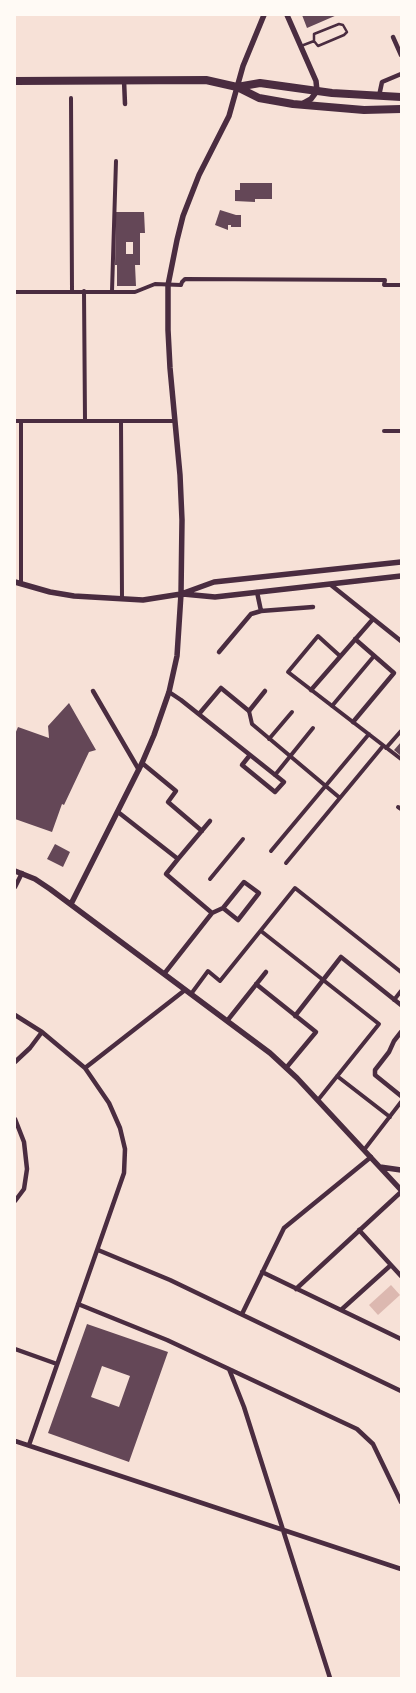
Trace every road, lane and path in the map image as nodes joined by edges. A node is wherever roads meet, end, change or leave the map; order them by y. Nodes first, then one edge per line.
1 (264, 15) edge
2 (287, 15) edge
3 (393, 36) dead end
4 (314, 41) junction
5 (301, 46) junction
6 (401, 55) edge
7 (401, 74) edge
8 (124, 80) junction
9 (15, 81) edge
10 (237, 87) junction
11 (317, 91) junction
12 (379, 96) junction
13 (401, 97) edge
14 (71, 98) dead end
15 (125, 104) dead end
16 (300, 105) junction
17 (401, 109) edge
18 (116, 161) dead end
19 (168, 285) junction
20 (401, 285) edge
21 (112, 291) junction
22 (15, 292) edge
23 (72, 292) junction
24 (84, 292) junction
25 (15, 421) edge
26 (21, 421) junction
27 (84, 421) junction
28 (121, 421) junction
29 (175, 421) junction
30 (384, 431) dead end
31 (401, 431) edge
32 (401, 562) edge
33 (401, 576) edge
34 (18, 583) edge
35 (331, 585) junction
36 (257, 592) junction
37 (181, 594) junction
38 (122, 599) junction
39 (313, 607) dead end
40 (261, 611) junction
41 (373, 618) junction
42 (355, 639) junction
43 (401, 640) edge
44 (219, 652) dead end
45 (340, 656) junction
46 (374, 656) junction
47 (311, 690) junction
48 (93, 691) dead end
49 (265, 691) dead end
50 (168, 692) junction
51 (332, 706) junction
52 (249, 711) junction
53 (292, 712) dead end
54 (199, 714) junction
55 (353, 722) junction
56 (313, 728) dead end
57 (401, 731) edge
58 (369, 734) junction
59 (399, 737) edge
60 (269, 739) junction
61 (385, 747) junction
62 (250, 755) junction
63 (290, 757) junction
64 (401, 759) edge
65 (142, 763) junction
66 (139, 770) junction
67 (276, 775) junction
68 (325, 786) junction
69 (340, 798) junction
70 (118, 812) junction
71 (210, 821) dead end
72 (202, 831) junction
73 (243, 839) dead end
74 (271, 851) dead end
75 (178, 859) junction
76 (286, 864) dead end
77 (15, 871) edge
78 (22, 873) junction
79 (210, 879) dead end
80 (15, 888) edge
81 (70, 904) junction
82 (223, 908) junction
83 (212, 914) junction
84 (261, 931) junction
85 (266, 972) dead end
86 (401, 972) edge
87 (164, 974) junction
88 (323, 980) junction
89 (256, 984) junction
90 (401, 991) edge
91 (188, 992) junction
92 (394, 1000) junction
93 (401, 1005) edge
94 (15, 1015) edge
95 (295, 1016) junction
96 (226, 1021) junction
97 (42, 1032) junction
98 (401, 1032) edge
99 (15, 1062) edge
100 (85, 1068) junction
101 (286, 1068) junction
102 (337, 1076) junction
103 (401, 1096) edge
104 (318, 1100) junction
105 (401, 1102) edge
106 (390, 1117) junction
107 (15, 1119) edge
108 (364, 1150) junction
109 (371, 1157) junction
110 (380, 1167) junction
111 (401, 1170) edge
112 (401, 1191) edge
113 (15, 1201) edge
114 (359, 1230) junction
115 (98, 1250) junction
116 (391, 1265) junction
117 (262, 1272) junction
118 (401, 1276) edge
119 (296, 1289) junction
120 (78, 1304) junction
121 (341, 1310) junction
122 (242, 1314) junction
123 (401, 1339) edge
124 (15, 1349) edge
125 (57, 1364) junction
126 (229, 1369) junction
127 (401, 1391) edge
128 (15, 1441) edge
129 (28, 1445) junction
130 (401, 1502) edge
131 (283, 1529) junction
132 (401, 1569) edge
133 (330, 1678) edge

1 - 10 street
2 - 5 street
3 - 6 street
4 - 4 lane
4 - 5 lane
5 - 11 street
7 - 12 street
8 - 9 main road
8 - 10 main road
8 - 15 street
10 - 11 main road
10 - 16 main road
10 - 19 street
11 - 12 main road
11 - 16 street
12 - 13 main road
14 - 23 street
16 - 17 main road
18 - 21 street
19 - 20 street
19 - 21 street
19 - 29 street
21 - 24 street
22 - 23 street
23 - 24 street
24 - 27 street
25 - 26 street
26 - 27 street
26 - 34 street
27 - 28 street
28 - 29 street
28 - 38 street
29 - 37 street
30 - 31 street
32 - 37 street
33 - 35 street
34 - 38 street
35 - 36 street
35 - 41 street
36 - 37 street
36 - 40 street
37 - 38 street
37 - 50 street
39 - 40 street
40 - 44 street
41 - 42 street
41 - 43 street
42 - 45 street
42 - 46 street
45 - 47 street
45 - 47 street
46 - 51 street
46 - 55 street
47 - 51 street
48 - 66 street
49 - 52 street
50 - 54 street
50 - 65 street
51 - 55 street
52 - 54 street
52 - 60 street
53 - 60 street
54 - 62 street
55 - 58 street
56 - 63 street
57 - 59 street
58 - 61 street
58 - 68 street
59 - 61 street
60 - 63 street
61 - 64 street
61 - 69 street
62 - 67 street
62 - 67 street
63 - 67 street
63 - 68 street
65 - 66 street
65 - 72 street
66 - 70 street
68 - 69 street
68 - 74 street
69 - 76 street
70 - 75 street
70 - 81 street
71 - 72 street
72 - 75 street
73 - 79 street
75 - 83 street
77 - 78 street
78 - 80 street
78 - 81 street
81 - 87 street
82 - 82 street
82 - 83 street
83 - 87 street
84 - 86 street
84 - 88 street
84 - 91 street
85 - 89 street
87 - 91 street
88 - 92 street
88 - 95 street
88 - 102 street
89 - 95 street
89 - 96 street
90 - 92 street
91 - 96 street
91 - 100 street
92 - 93 street
94 - 97 street
95 - 101 street
96 - 101 street
97 - 99 street
97 - 100 street
98 - 103 street
100 - 115 street
101 - 104 street
102 - 104 street
102 - 106 street
104 - 108 street
105 - 106 street
106 - 108 street
107 - 113 street
108 - 109 street
109 - 110 street
109 - 117 street
110 - 111 street
110 - 112 street
112 - 114 street
114 - 116 street
114 - 119 street
115 - 120 street
115 - 122 street
116 - 118 street
116 - 121 street
117 - 119 street
117 - 122 street
119 - 121 street
120 - 125 street
120 - 126 street
121 - 123 street
122 - 127 street
124 - 125 street
125 - 129 street
126 - 130 street
126 - 131 street
128 - 129 street
129 - 131 street
131 - 132 street
131 - 133 street

